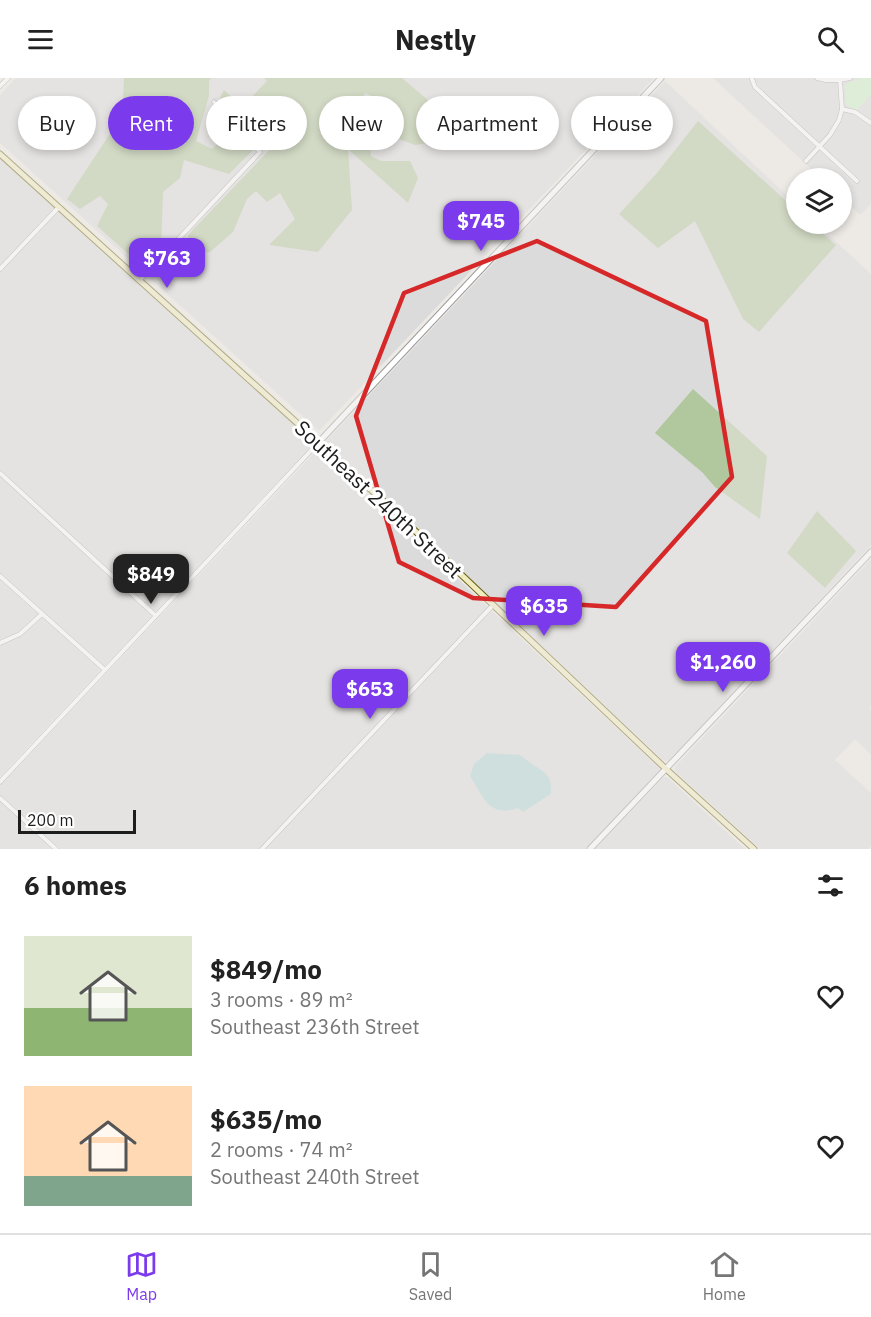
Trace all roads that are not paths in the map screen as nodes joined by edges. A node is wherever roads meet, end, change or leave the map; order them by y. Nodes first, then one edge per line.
1 (8, 78) edge
2 (661, 78) edge
3 (817, 78) edge
4 (850, 78) edge
5 (752, 79) edge
6 (840, 79) edge
7 (0, 86) edge
8 (842, 109) junction
9 (871, 123) edge
10 (819, 147) junction
11 (258, 150) edge
12 (0, 154) edge
13 (806, 161) dead end
14 (857, 181) dead end
15 (60, 207) junction
16 (0, 270) edge
17 (140, 280) junction
18 (318, 442) junction
19 (0, 473) edge
20 (871, 552) edge
21 (0, 576) edge
22 (493, 605) junction
23 (42, 614) junction
24 (156, 616) junction
25 (0, 643) edge
26 (105, 670) junction
27 (666, 769) junction
28 (0, 782) edge
29 (0, 798) edge
30 (56, 849) edge
31 (262, 849) edge
32 (590, 849) edge
33 (754, 849) edge

1 - 7 street
2 - 18 street
3 - 6 street
4 - 6 street
5 - 10 street
6 - 8 street
8 - 9 street
8 - 10 street
10 - 13 street
10 - 14 street
11 - 17 street
12 - 15 main road, Southeast 240th Street
15 - 16 street
15 - 17 main road, Southeast 240th Street
17 - 18 main road, Southeast 240th Street
18 - 22 main road, Southeast 240th Street
18 - 24 street
19 - 24 street
20 - 27 street
21 - 23 street
22 - 27 main road, Southeast 240th Street
22 - 31 street
23 - 25 street
23 - 26 street
24 - 26 street
26 - 28 street
27 - 32 street
27 - 33 main road, Southeast 240th Street
29 - 30 street

